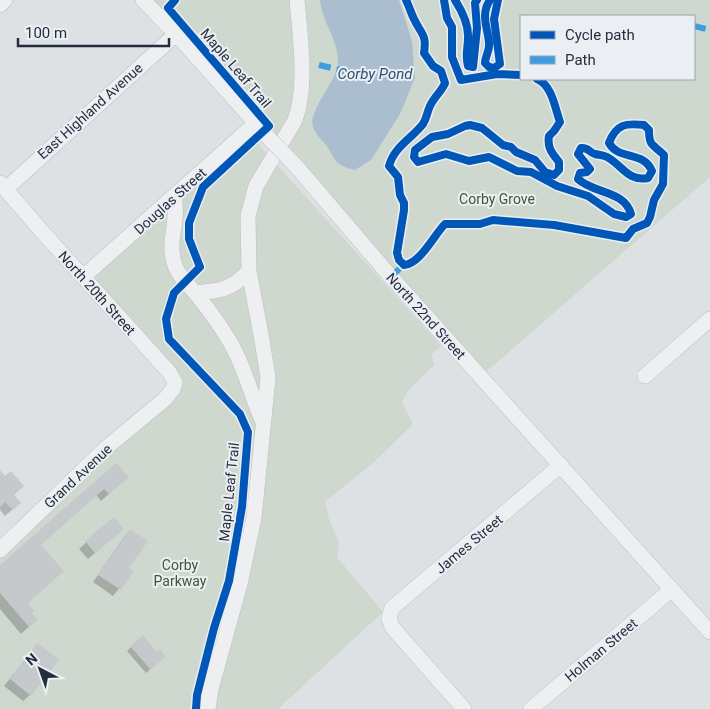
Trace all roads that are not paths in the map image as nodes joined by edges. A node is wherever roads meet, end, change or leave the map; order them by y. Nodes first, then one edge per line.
1 (5, 0) edge
2 (143, 0) edge
3 (297, 0) edge
4 (0, 5) edge
5 (176, 34) junction
6 (256, 123) junction
7 (3, 186) edge
8 (174, 197) junction
9 (248, 271) junction
10 (83, 277) junction
11 (195, 293) junction
12 (710, 319) edge
13 (645, 376) dead end
14 (158, 405) joint
15 (263, 424) junction
16 (561, 466) junction
17 (0, 550) edge
18 (671, 590) junction
19 (710, 632) edge
20 (208, 709) edge
21 (464, 709) edge
22 (531, 709) edge

1 - 4 street
2 - 5 street, North 22nd Street
3 - 9 street
5 - 6 street, North 22nd Street
5 - 7 street, East Highland Avenue
6 - 8 street, Douglas Street
6 - 16 street, North 22nd Street, bridge
7 - 10 street, North 20th Street
8 - 10 street, Douglas Street
8 - 11 street
9 - 11 street
9 - 15 street
10 - 14 street, North 20th Street
11 - 15 street
12 - 13 street
14 - 17 street, Grand Avenue
15 - 20 street
16 - 18 street, North 22nd Street
16 - 21 street, James Street
18 - 19 street, North 22nd Street
18 - 22 street, Holman Street

